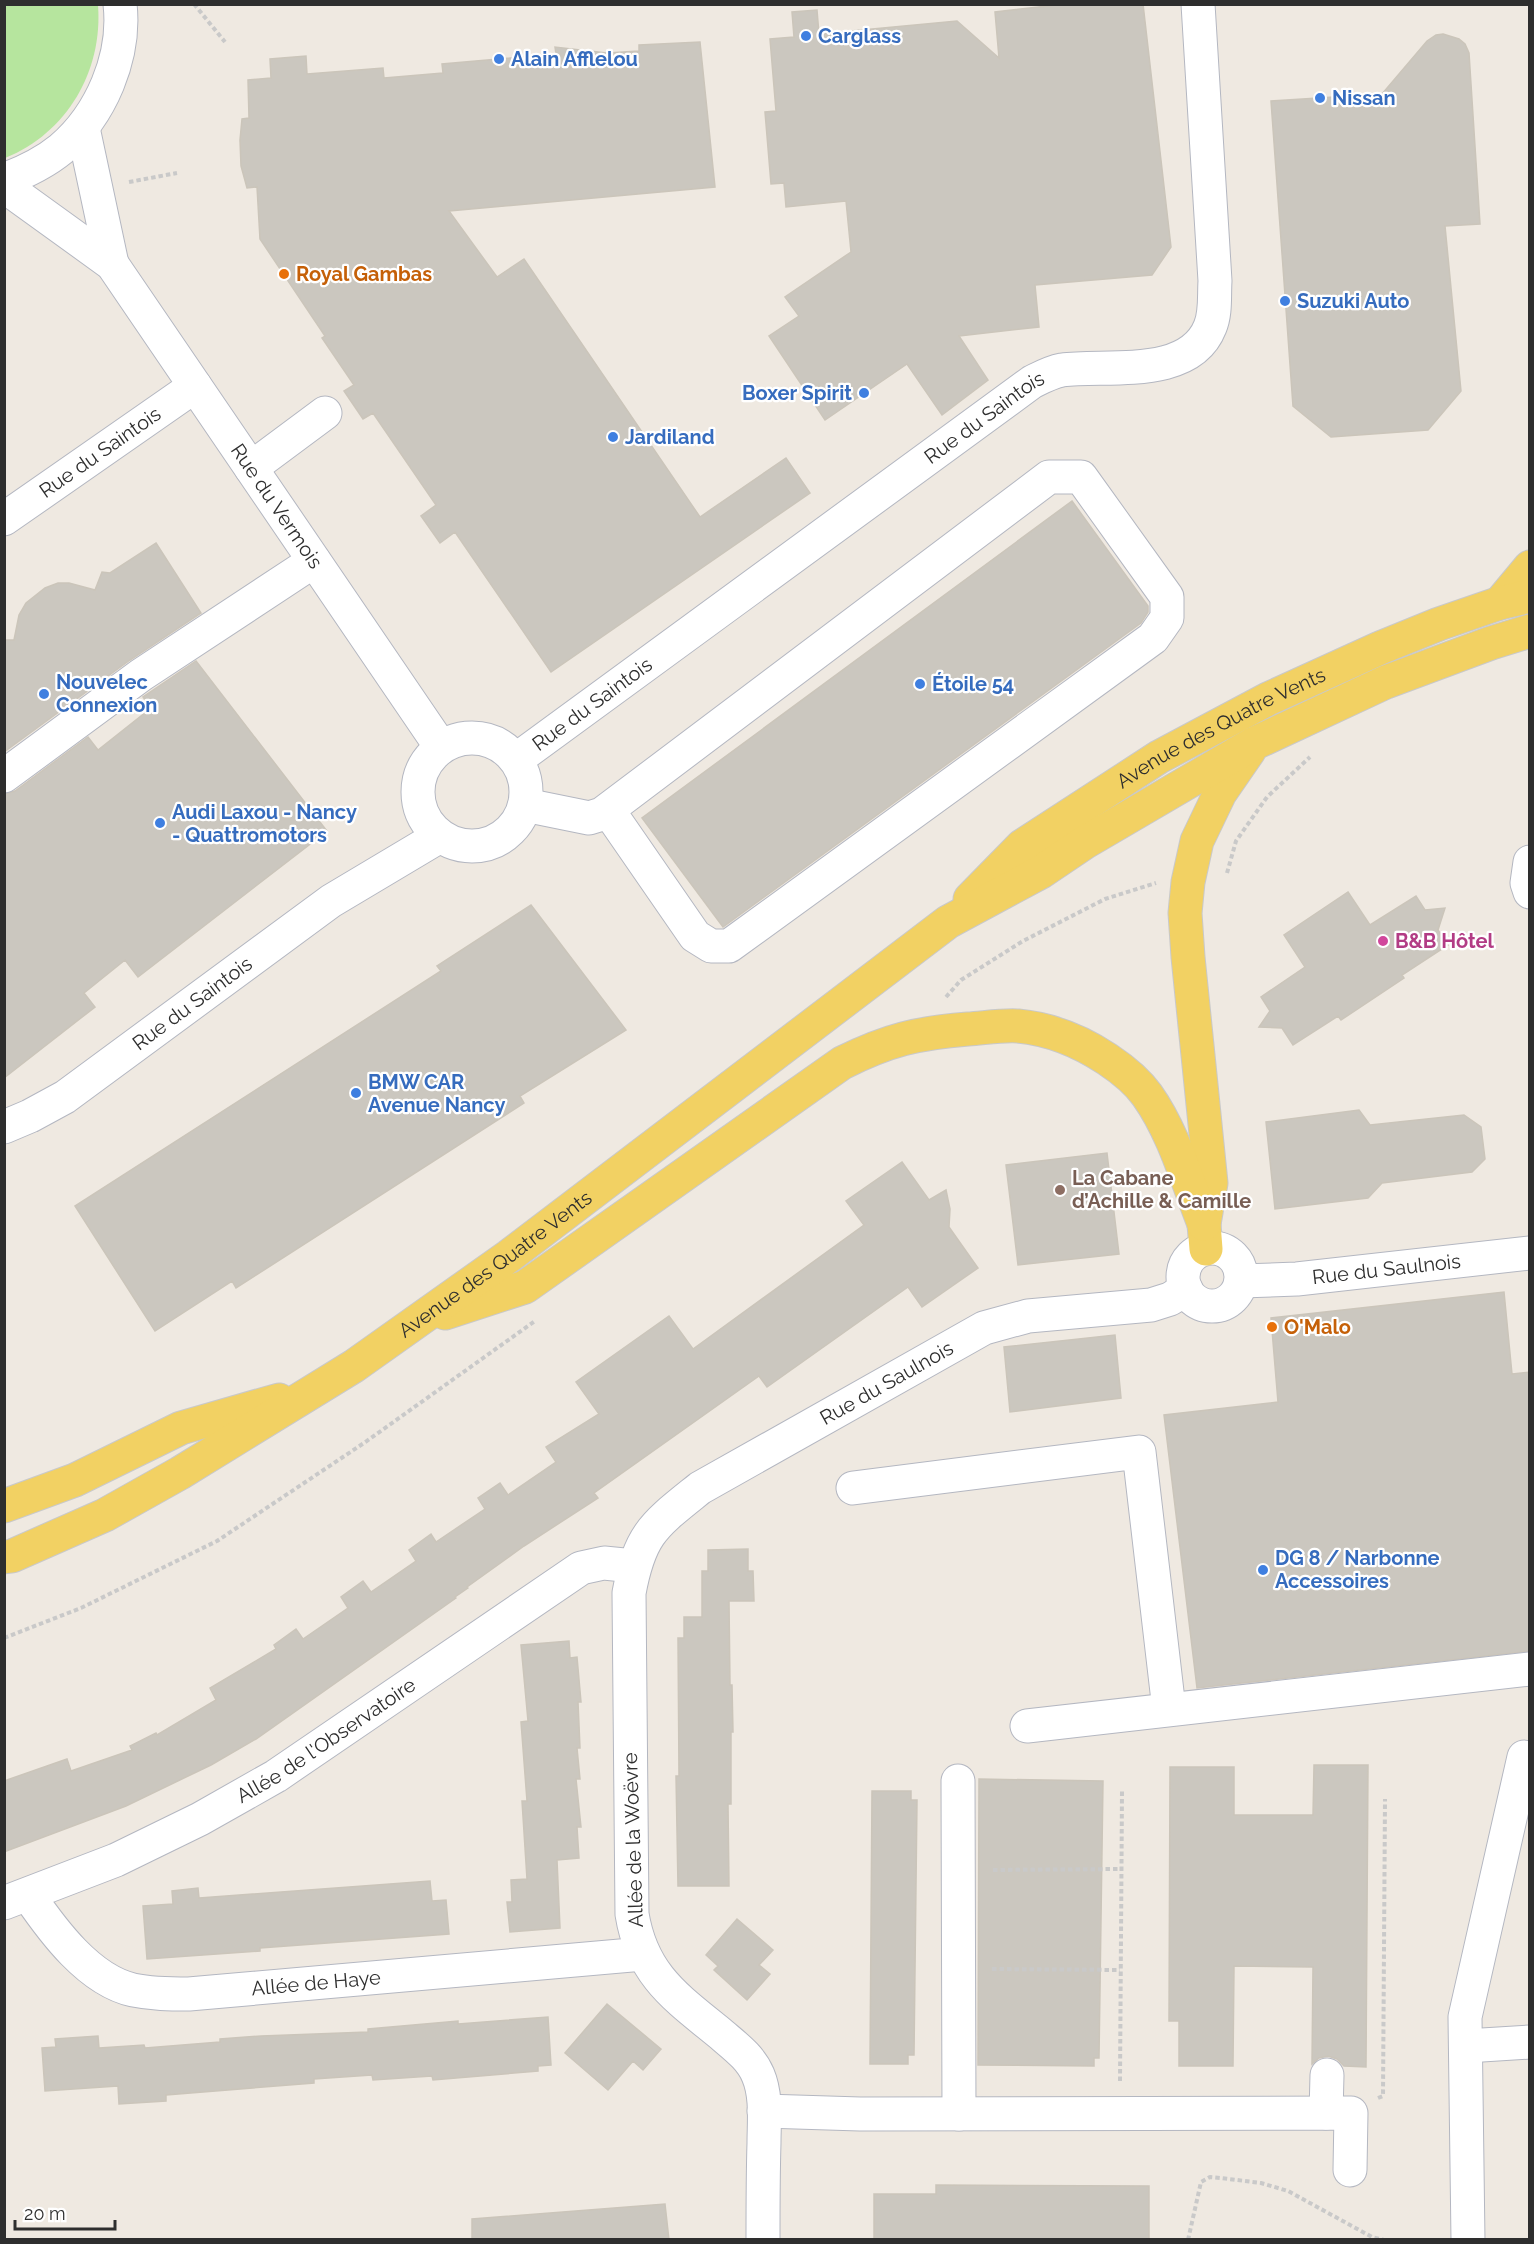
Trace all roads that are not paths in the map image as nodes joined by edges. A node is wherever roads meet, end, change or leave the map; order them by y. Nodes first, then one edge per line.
1 (1198, 4) edge
2 (125, 8) edge
3 (83, 128) junction
4 (4, 180) edge
5 (4, 186) edge
6 (112, 264) junction
7 (195, 386) junction
8 (325, 413) dead end
9 (251, 468) junction
10 (4, 519) edge
11 (314, 561) junction
12 (1530, 567) edge
13 (1515, 599) edge
14 (1530, 632) edge
15 (1253, 744) junction
16 (441, 747) junction
17 (517, 759) junction
18 (4, 776) edge
19 (525, 805) junction
20 (608, 810) junction
21 (440, 836) junction
22 (1530, 862) edge
23 (1530, 892) edge
24 (948, 922) junction
25 (4, 1127) edge
26 (1205, 1237) junction
27 (1530, 1253) edge
28 (1241, 1281) junction
29 (1186, 1289) junction
30 (418, 1321) junction
31 (318, 1389) junction
32 (853, 1488) dead end
33 (4, 1506) edge
34 (7, 1558) edge
35 (634, 1566) junction
36 (1530, 1669) edge
37 (1169, 1709) junction
38 (1027, 1726) dead end
39 (1524, 1757) dead end
40 (958, 1781) dead end
41 (17, 1899) edge
42 (643, 1954) junction
43 (1530, 2042) edge
44 (1466, 2046) junction
45 (1327, 2075) dead end
46 (1338, 2113) junction
47 (959, 2114) junction
48 (764, 2124) junction
49 (1350, 2170) dead end
50 (763, 2240) edge
51 (1468, 2240) edge

1 - 17 street, Rue du Saintois
2 - 3 street
3 - 4 street
3 - 6 street, Rue du Vermois
5 - 6 street, Rue du Vermois
6 - 7 street, Rue du Vermois
7 - 9 street, Rue du Vermois
7 - 10 street, Rue du Saintois
8 - 9 street
9 - 11 street, Rue du Vermois
11 - 16 street, Rue du Vermois
11 - 18 street
12 - 13 main road
13 - 24 main road, Avenue des Quatre Vents
14 - 15 main road, Avenue des Quatre Vents
15 - 24 main road, Avenue des Quatre Vents
15 - 26 main road
16 - 17 street
16 - 21 street
17 - 19 street
19 - 20 street
19 - 21 street
20 - 20 street
21 - 25 street, Rue du Saintois
22 - 23 street
24 - 30 main road, Avenue des Quatre Vents
26 - 28 street
26 - 29 street
26 - 30 main road
27 - 28 street, Rue du Saulnois
28 - 29 street
29 - 35 street, Rue du Saulnois
30 - 31 main road, Avenue des Quatre Vents
31 - 33 main road
31 - 34 main road, Avenue des Quatre Vents
32 - 37 street
35 - 41 street, Allée de l'Observatoire
35 - 42 street, Allée de la Woëvre
36 - 37 street
37 - 38 street
39 - 44 street
40 - 47 street
41 - 42 street, Allée de Haye
42 - 48 street, Allée de la Woëvre
43 - 44 street
44 - 51 street
45 - 46 street
46 - 47 street
46 - 49 street
47 - 48 street
48 - 50 street, Allée de la Woëvre

